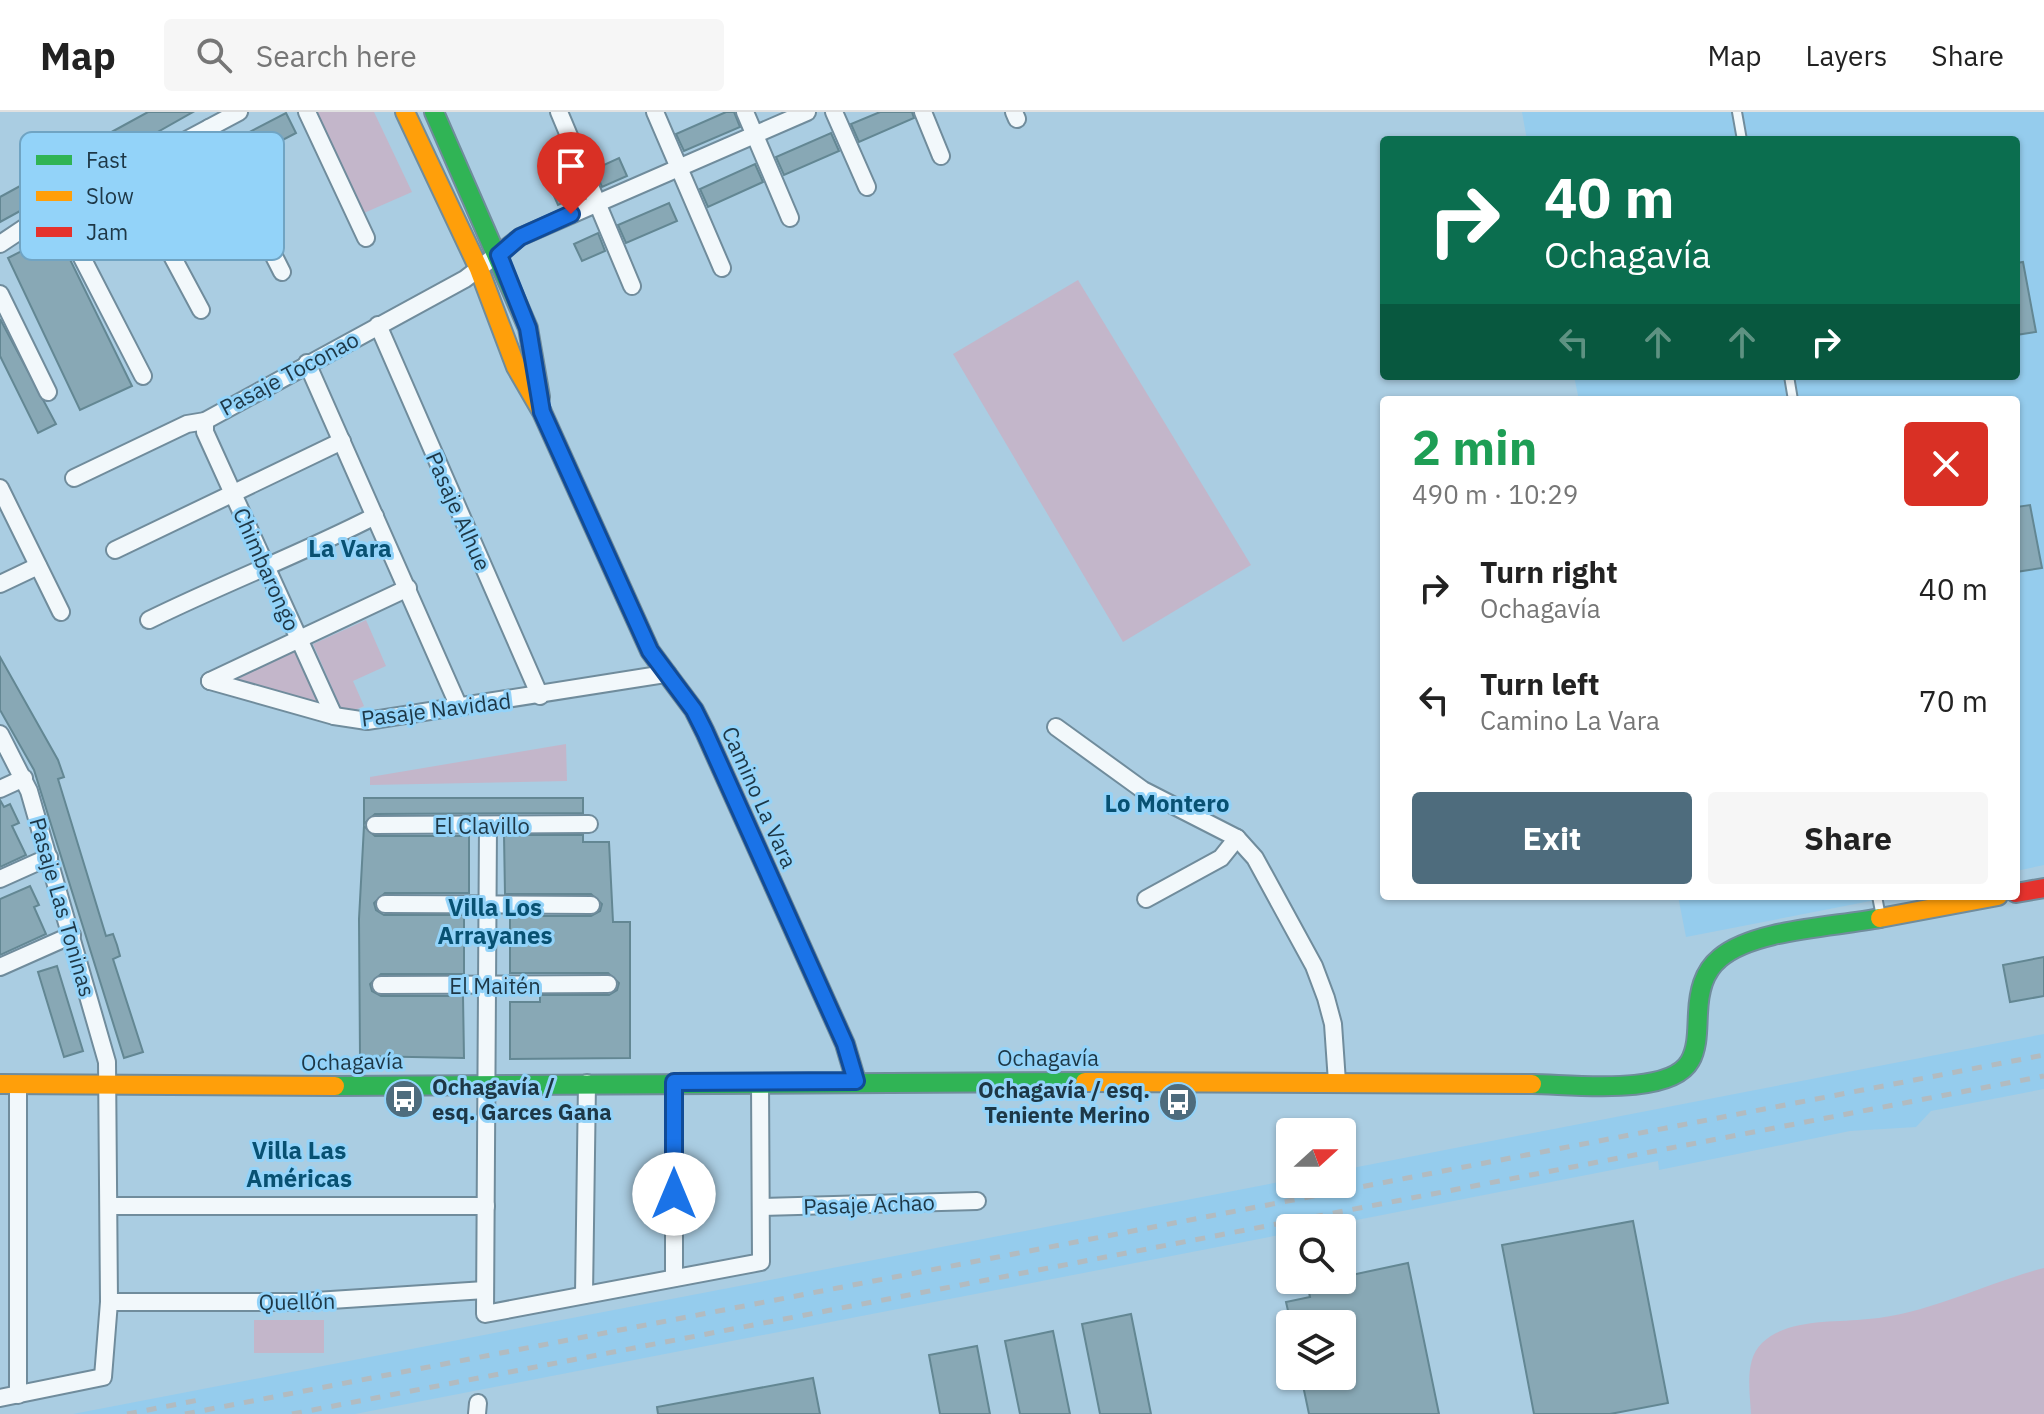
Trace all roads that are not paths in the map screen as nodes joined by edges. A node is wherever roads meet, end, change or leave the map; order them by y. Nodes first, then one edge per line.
1 (239, 112) edge
2 (307, 112) edge
3 (405, 112) edge
4 (434, 112) edge
5 (559, 112) edge
6 (655, 112) edge
7 (745, 112) edge
8 (807, 112) edge
9 (834, 112) edge
10 (923, 112) edge
11 (1737, 112) edge
12 (209, 128) junction
13 (202, 132) edge
14 (211, 132) edge
15 (755, 134) junction
16 (1741, 136) edge
17 (941, 156) dead end
18 (679, 167) junction
19 (867, 187) dead end
20 (597, 203) junction
21 (790, 218) dead end
22 (20, 232) edge
23 (366, 238) dead end
24 (0, 244) edge
25 (499, 255) junction
26 (83, 260) edge
27 (174, 260) edge
28 (276, 260) edge
29 (722, 268) dead end
30 (479, 269) junction
31 (282, 272) dead end
32 (632, 286) dead end
33 (0, 294) edge
34 (201, 310) dead end
35 (378, 325) junction
36 (307, 363) junction
37 (143, 376) dead end
38 (48, 392) dead end
39 (542, 412) junction
40 (205, 421) junction
41 (342, 441) junction
42 (74, 478) dead end
43 (0, 488) edge
44 (233, 494) junction
45 (375, 516) junction
46 (115, 550) dead end
47 (38, 566) junction
48 (266, 566) junction
49 (0, 584) edge
50 (408, 588) junction
51 (61, 612) dead end
52 (149, 620) dead end
53 (299, 639) junction
54 (665, 674) junction
55 (540, 696) junction
56 (459, 707) junction
57 (334, 716) junction
58 (1056, 727) dead end
59 (0, 734) edge
60 (24, 778) junction
61 (0, 789) edge
62 (589, 824) dead end
63 (375, 825) dead end
64 (488, 825) junction
65 (1237, 838) junction
66 (49, 857) junction
67 (0, 879) edge
68 (2044, 888) edge
69 (2020, 892) edge
70 (1146, 899) dead end
71 (1878, 900) edge
72 (1977, 900) edge
73 (385, 904) dead end
74 (488, 905) junction
75 (591, 905) dead end
76 (1881, 918) junction
77 (72, 935) junction
78 (0, 967) edge
79 (608, 984) dead end
80 (381, 985) dead end
81 (487, 985) junction
82 (856, 1081) junction
83 (674, 1082) junction
84 (760, 1082) junction
85 (1337, 1082) junction
86 (487, 1083) junction
87 (587, 1083) junction
88 (9, 1084) edge
89 (109, 1085) junction
90 (977, 1201) dead end
91 (109, 1206) junction
92 (486, 1206) junction
93 (761, 1207) junction
94 (674, 1278) junction
95 (485, 1290) junction
96 (584, 1295) junction
97 (109, 1302) junction
98 (18, 1395) junction
99 (0, 1398) edge

1 - 12 street
2 - 23 street
3 - 30 main road, Camino La Vara
4 - 25 main road, Camino La Vara
5 - 20 street
6 - 18 street
7 - 15 street
8 - 15 street, Pasaje Toconao
9 - 19 street
10 - 17 street
11 - 16 lane
12 - 13 street
12 - 14 street
15 - 18 street, Pasaje Toconao
15 - 21 street
18 - 20 street, Pasaje Toconao
18 - 29 street
20 - 25 street, Pasaje Toconao
20 - 32 street
22 - 24 street
25 - 30 street, Pasaje Toconao
25 - 39 main road, Camino La Vara
26 - 37 street
27 - 34 street
28 - 31 street
30 - 35 street, Pasaje Toconao
30 - 39 main road, Camino La Vara
33 - 38 street
35 - 36 street, Pasaje Toconao
35 - 55 street, Pasaje Alhue
36 - 40 street, Pasaje Toconao
36 - 41 street
39 - 54 main road, Camino La Vara
40 - 42 street, Pasaje Toconao
40 - 44 street, Chimbarongo
41 - 44 street
41 - 45 street
43 - 47 street
44 - 46 street
44 - 48 street, Chimbarongo
45 - 48 street
45 - 50 street
47 - 49 street
47 - 51 street
48 - 52 street
48 - 53 street, Chimbarongo
50 - 53 street
50 - 56 street
53 - 57 street, Chimbarongo
53 - 57 street, Pasaje Navidad
54 - 55 street, Pasaje Navidad
54 - 82 main road, Camino La Vara
55 - 56 street, Pasaje Navidad
56 - 57 street, Pasaje Navidad
58 - 65 street
59 - 60 street, Pasaje Las Toninas
60 - 61 street
60 - 66 street, Pasaje Las Toninas
62 - 64 street, El Clavillo
63 - 64 street, El Clavillo
64 - 74 street
65 - 70 street
65 - 85 street
66 - 67 street
66 - 77 street, Pasaje Las Toninas
68 - 69 main road
71 - 76 lane
72 - 76 main road, Ochagavía
73 - 74 street
74 - 75 street
74 - 81 street
76 - 85 main road, Ochagavía
77 - 78 street
77 - 89 street, Pasaje Las Toninas
79 - 81 street, El Maitén
80 - 81 street, El Maitén
81 - 86 street
82 - 84 main road, Ochagavía
82 - 85 main road, Ochagavía
83 - 84 main road, Ochagavía
83 - 87 main road, Ochagavía
83 - 94 street
84 - 93 street
86 - 87 main road, Ochagavía
86 - 89 main road, Ochagavía
86 - 92 street
87 - 96 street
88 - 89 main road, Ochagavía
88 - 98 street
89 - 91 street
90 - 93 street, Pasaje Achao
91 - 92 street
91 - 97 street
92 - 95 street
93 - 94 street
94 - 96 street
95 - 96 street
95 - 97 street, Quellón
97 - 98 street
98 - 99 street

